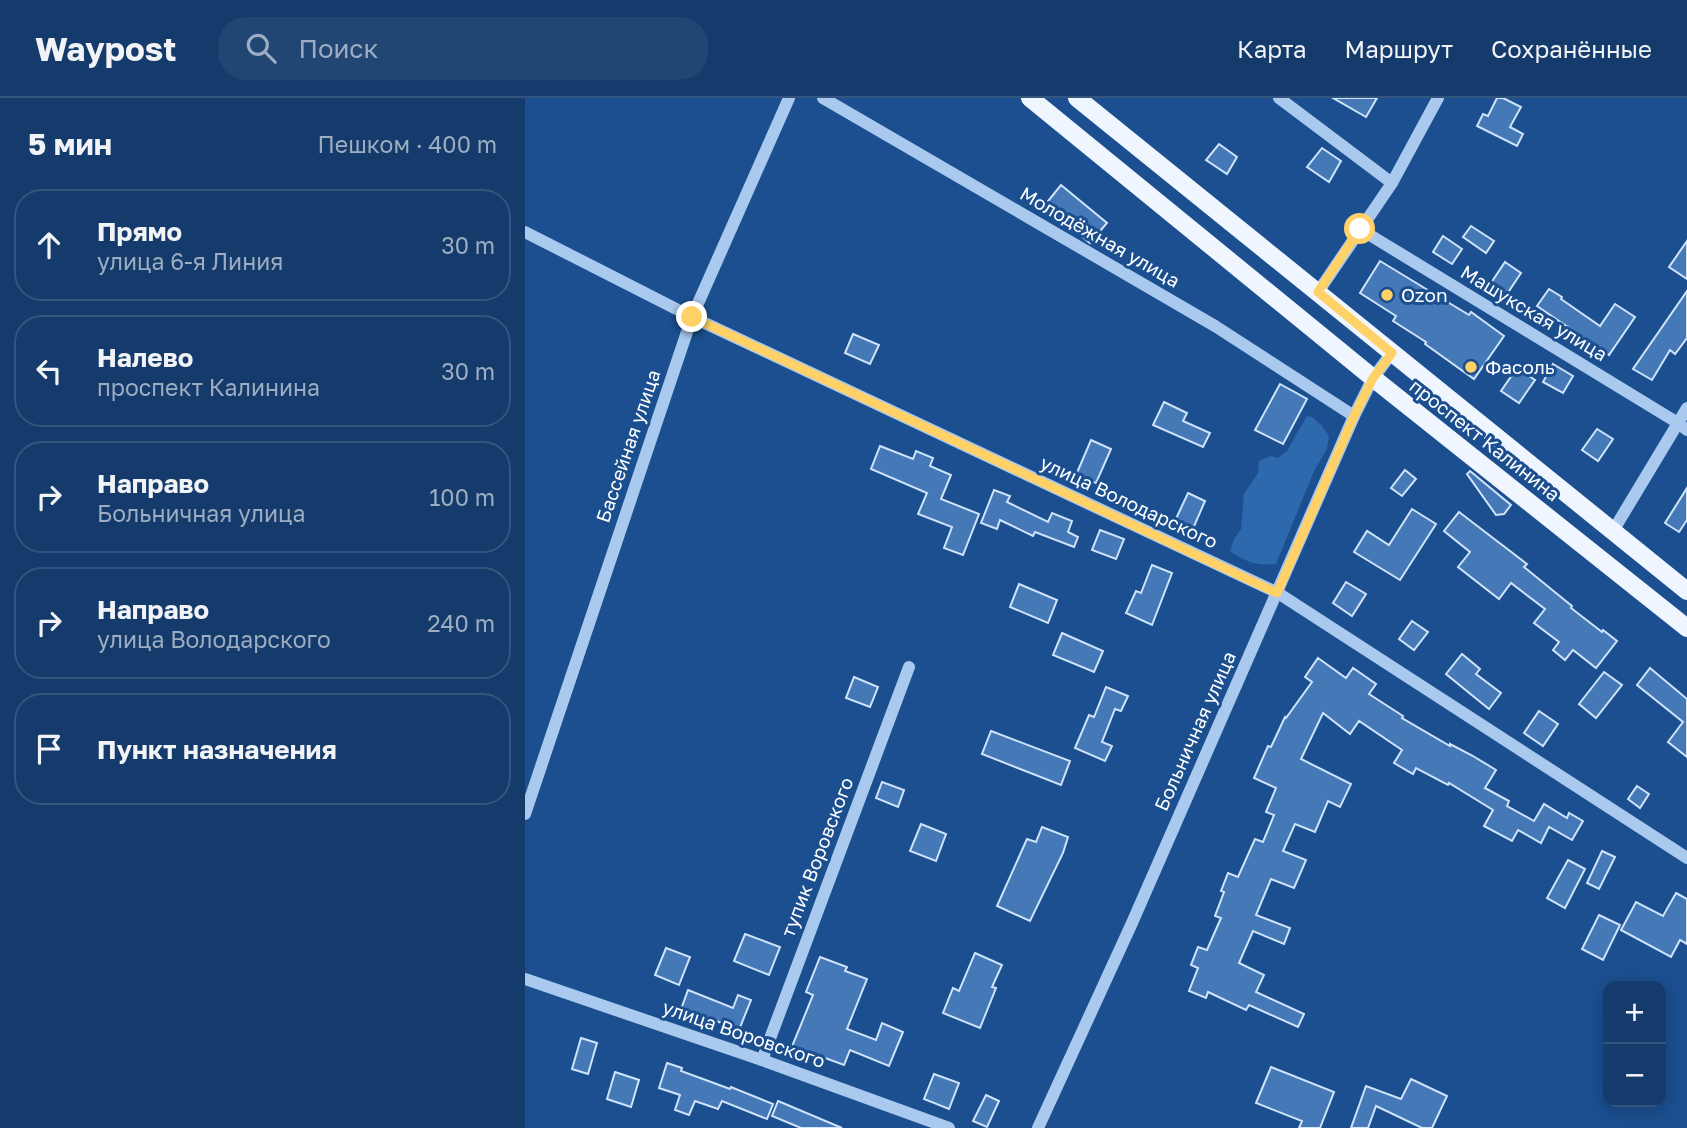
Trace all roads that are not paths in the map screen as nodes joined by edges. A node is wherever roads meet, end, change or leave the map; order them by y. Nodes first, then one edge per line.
1 (789, 98) edge
2 (823, 98) edge
3 (1030, 98) edge
4 (1077, 98) edge
5 (1279, 98) edge
6 (1439, 98) edge
7 (1392, 183) junction
8 (1360, 229) junction
9 (525, 232) edge
10 (1318, 292) junction
11 (692, 317) junction
12 (1392, 353) junction
13 (1373, 378) junction
14 (1687, 408) edge
15 (1354, 416) junction
16 (1682, 426) edge
17 (1613, 531) junction
18 (1687, 591) edge
19 (1277, 593) junction
20 (1687, 628) edge
21 (909, 667) dead end
22 (525, 814) edge
23 (1687, 858) edge
24 (525, 979) edge
25 (762, 1060) junction
26 (949, 1128) edge
27 (1038, 1128) edge

1 - 11 street, Бассейная улица
2 - 15 street, Молодёжная улица
3 - 13 main road, проспект Калинина
4 - 10 main road, проспект Калинина
5 - 7 street
6 - 7 street
7 - 8 street
8 - 10 street
8 - 16 street, Машукская улица
9 - 11 street, улица Володарского
10 - 12 main road, проспект Калинина
11 - 19 street, улица Володарского
11 - 22 street, Бассейная улица
12 - 13 street, Больничная улица
12 - 17 main road, проспект Калинина
13 - 15 street, Больничная улица
13 - 20 main road, проспект Калинина
14 - 16 street
15 - 19 street, Больничная улица
16 - 17 street
17 - 18 main road, проспект Калинина
19 - 23 street, улица Володарского
19 - 27 street, Больничная улица
21 - 25 street, тупик Воровского
24 - 25 street, улица Воровского
25 - 26 street, улица Воровского

